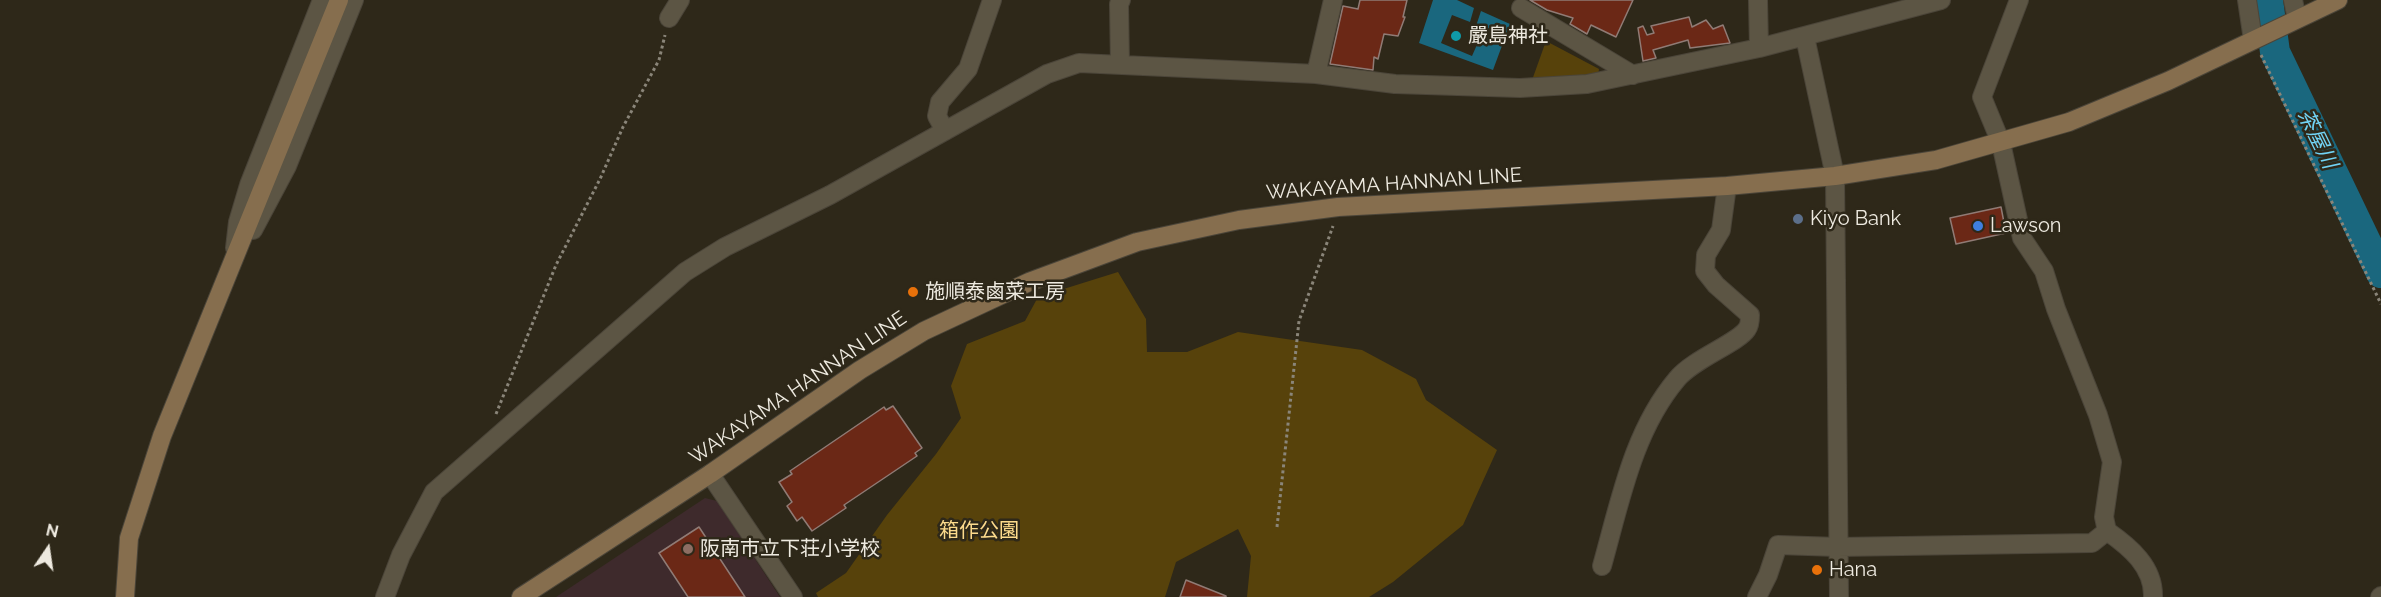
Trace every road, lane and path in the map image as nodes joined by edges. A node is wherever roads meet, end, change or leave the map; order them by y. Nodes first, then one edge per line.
1 (322, 0) edge
2 (339, 0) edge
3 (354, 0) edge
4 (680, 0) edge
5 (992, 0) edge
6 (1333, 0) edge
7 (1758, 0) edge
8 (1941, 0) edge
9 (2019, 0) edge
10 (2247, 0) edge
11 (2294, 0) edge
12 (2338, 0) edge
13 (1117, 1) edge
14 (1521, 8) dead end
15 (669, 18) joint
16 (2297, 19) junction
17 (1804, 37) junction
18 (2253, 40) junction
19 (1759, 48) junction
20 (1120, 65) junction
21 (1316, 74) junction
22 (1633, 75) junction
23 (945, 131) junction
24 (2001, 143) junction
25 (1835, 176) junction
26 (1727, 186) junction
27 (1331, 231) dead end
28 (235, 253) junction
29 (2381, 304) edge
30 (496, 415) dead end
31 (710, 474) junction
32 (1277, 527) dead end
33 (2108, 531) junction
34 (1838, 547) junction
35 (1602, 566) dead end
36 (125, 597) edge
37 (385, 597) edge
38 (521, 597) edge
39 (793, 597) edge
40 (1757, 597) edge
41 (1839, 597) edge
42 (2153, 597) edge

1 - 28 street
2 - 28 main road
3 - 28 street
4 - 15 street
5 - 23 street
6 - 21 street
7 - 19 street
8 - 17 street
9 - 24 street
10 - 18 street
11 - 16 street
12 - 16 main road, WAKAYAMA HANNAN LINE
13 - 20 street
14 - 22 street
15 - 30 path
16 - 18 main road, WAKAYAMA HANNAN LINE
17 - 19 street
17 - 25 street
18 - 24 main road, WAKAYAMA HANNAN LINE
18 - 29 path
19 - 22 street
20 - 21 street
20 - 23 street
21 - 22 street
23 - 37 street
24 - 25 main road, WAKAYAMA HANNAN LINE
24 - 33 street
25 - 26 main road, WAKAYAMA HANNAN LINE
25 - 34 street
26 - 31 main road, WAKAYAMA HANNAN LINE
26 - 35 street
27 - 32 path
28 - 36 main road
31 - 38 main road, WAKAYAMA HANNAN LINE
31 - 39 street
33 - 34 street
33 - 42 street
34 - 40 street
34 - 41 street

